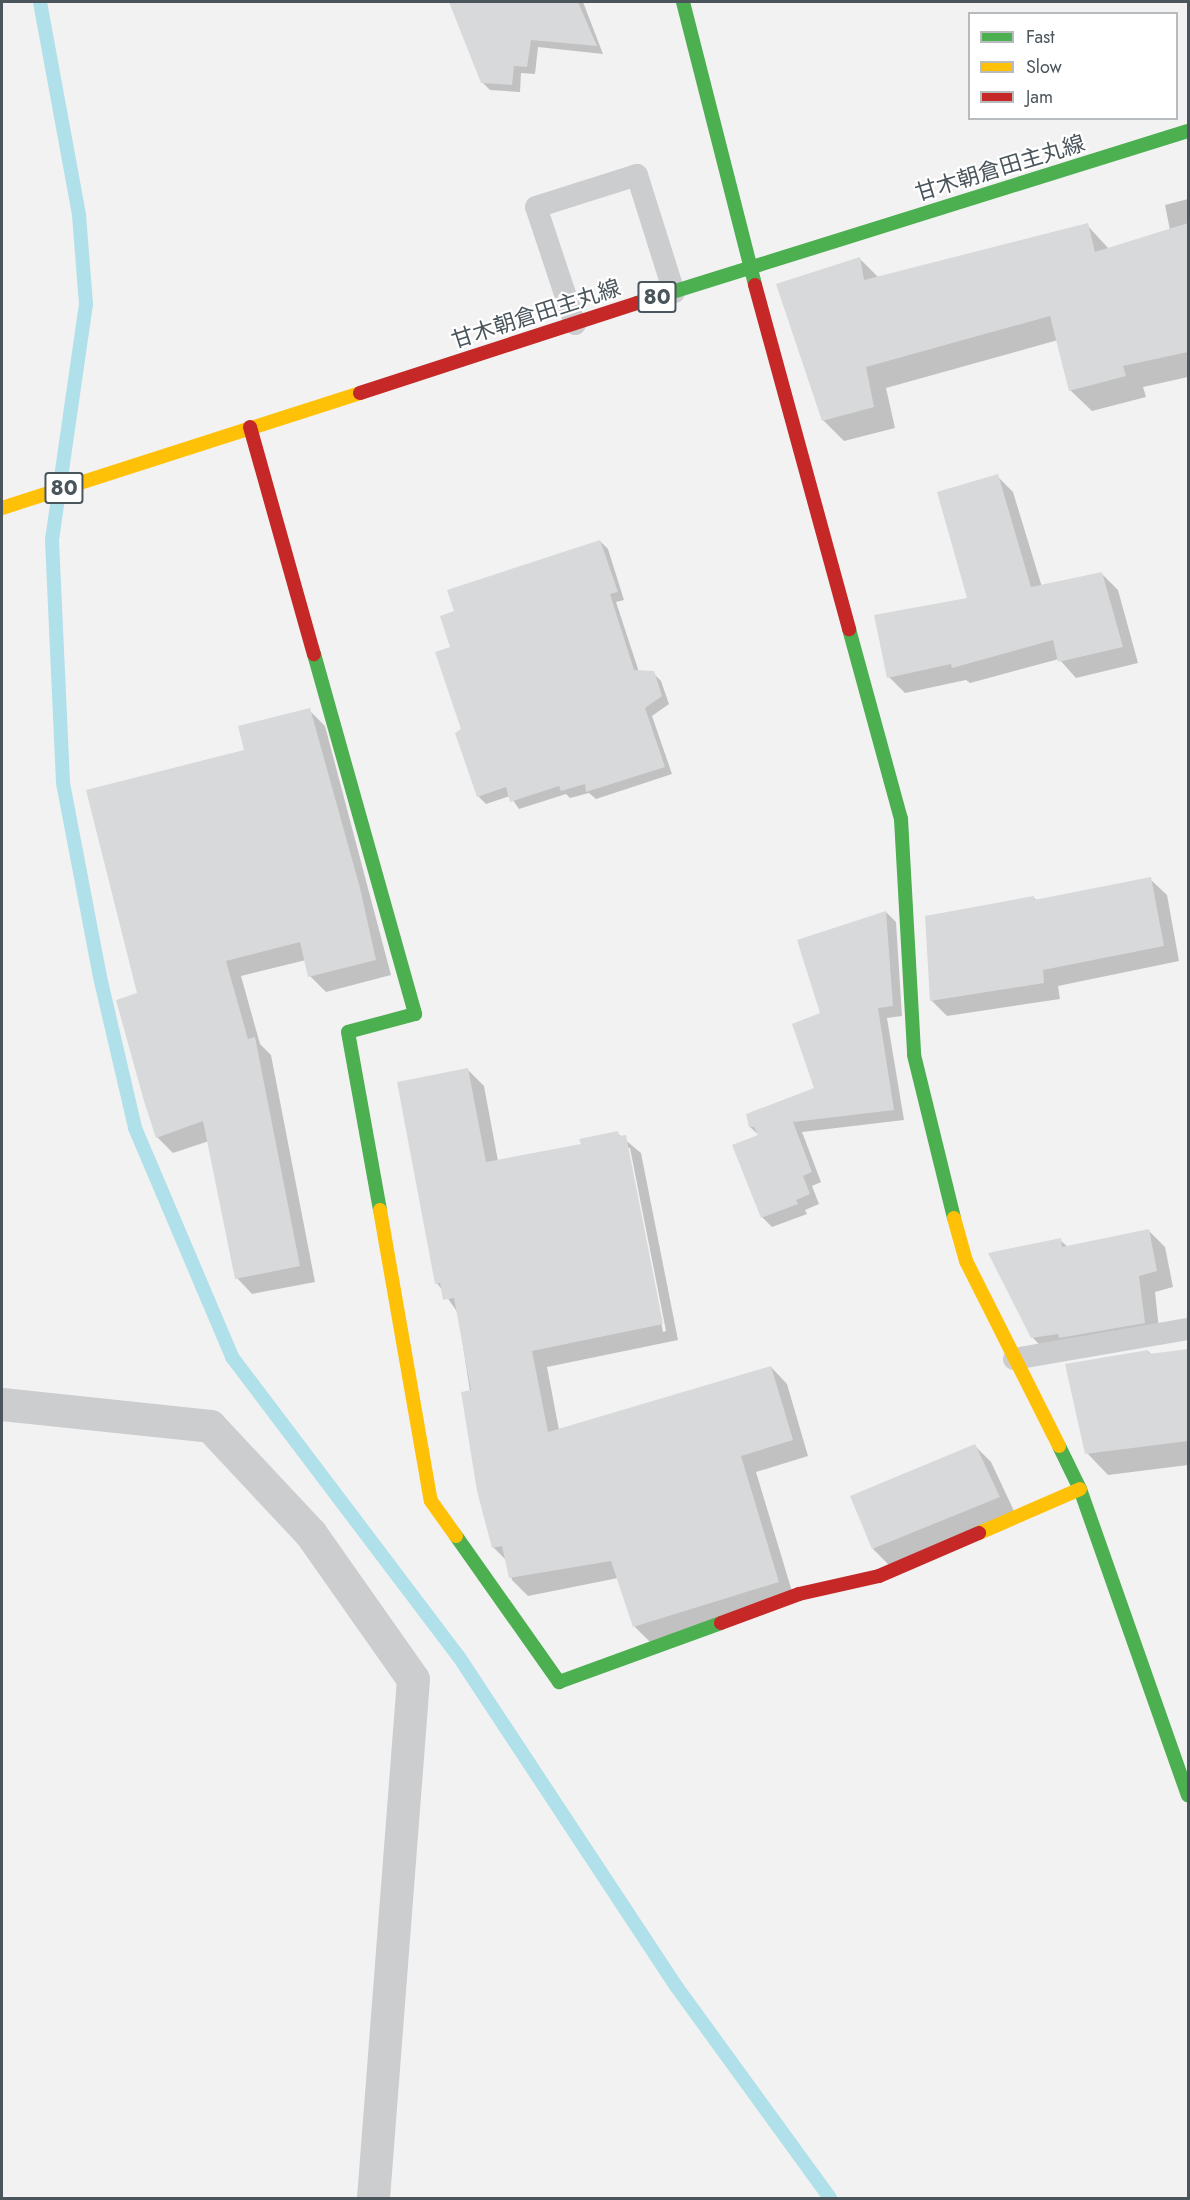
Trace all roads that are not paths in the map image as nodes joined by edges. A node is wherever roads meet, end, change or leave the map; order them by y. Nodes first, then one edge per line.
1 (683, 2) edge
2 (1188, 131) edge
3 (750, 267) junction
4 (674, 292) junction
5 (575, 324) junction
6 (250, 427) junction
7 (2, 508) edge
8 (1188, 1329) edge
9 (1014, 1359) junction
10 (2, 1404) edge
11 (1080, 1489) junction
12 (1183, 1758) edge
13 (1188, 1796) edge
14 (372, 2199) edge

1 - 3 street
2 - 3 street, 甘木朝倉田主丸線 / 80
3 - 4 street, 甘木朝倉田主丸線 / 80
3 - 9 street
4 - 5 street, 甘木朝倉田主丸線 / 80
4 - 5 lane
5 - 6 street, 甘木朝倉田主丸線 / 80
6 - 7 street, 甘木朝倉田主丸線 / 80
6 - 11 street
8 - 9 lane
9 - 11 street
10 - 14 street
11 - 12 street
12 - 13 street

